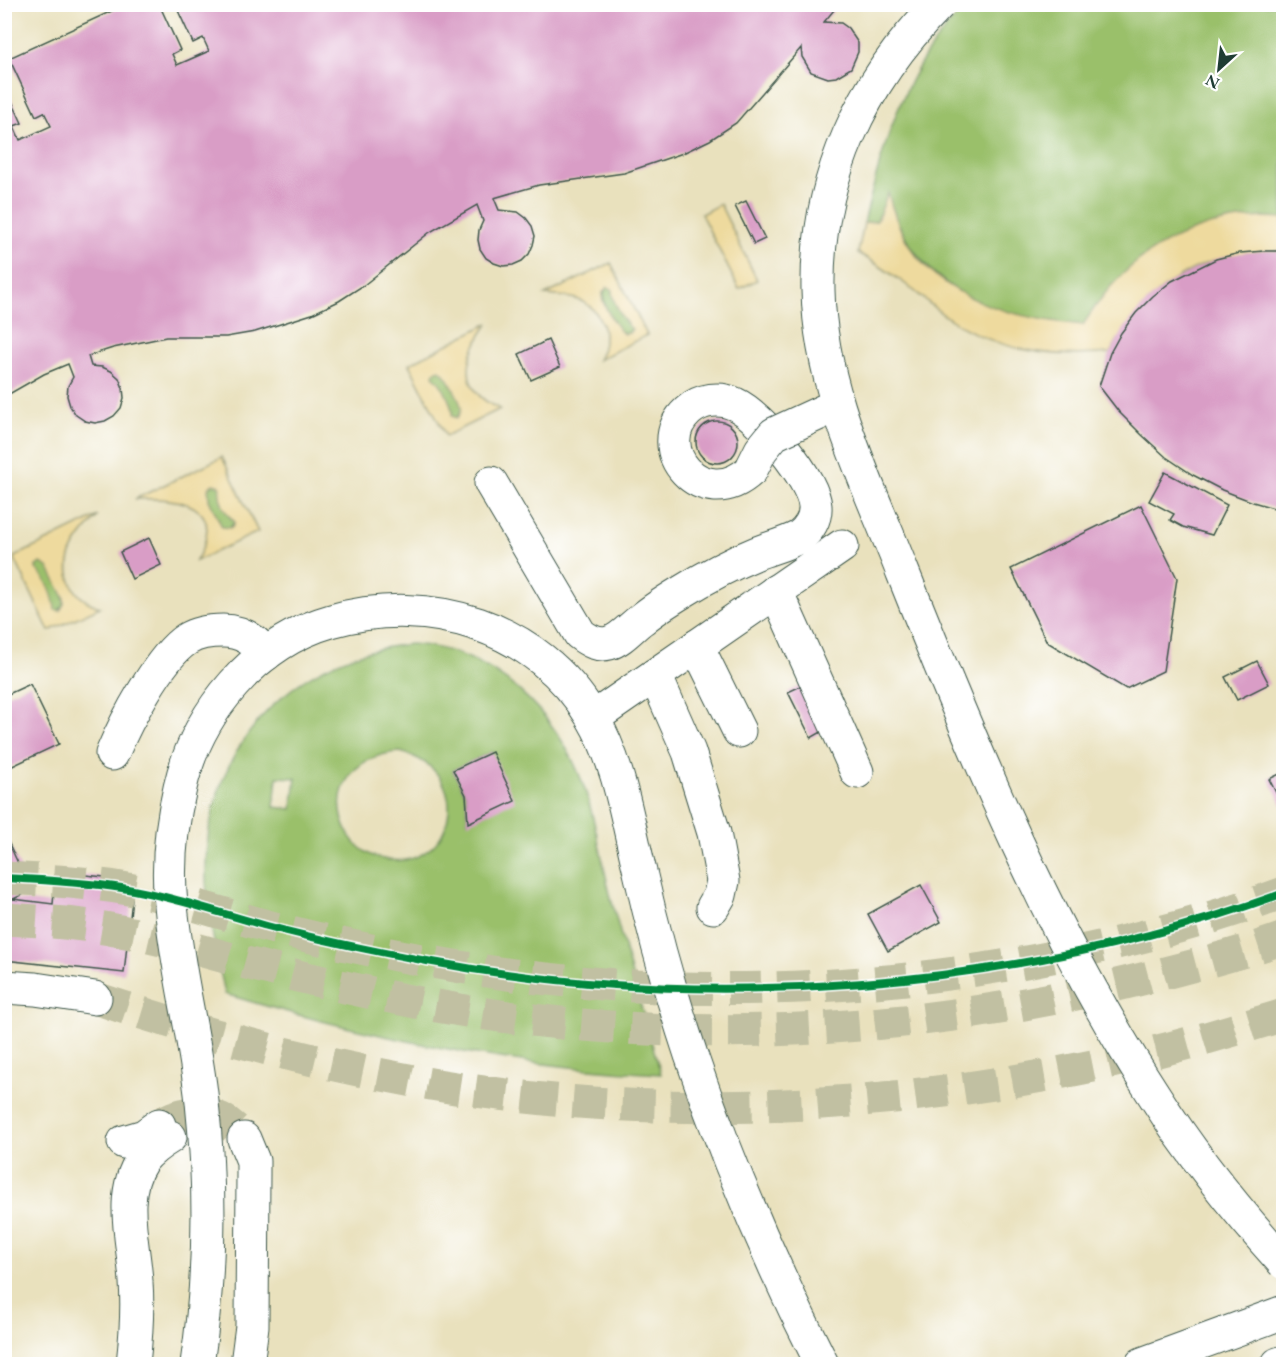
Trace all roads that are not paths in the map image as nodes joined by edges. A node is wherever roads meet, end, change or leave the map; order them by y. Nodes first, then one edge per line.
1 (939, 4) edge
2 (837, 405) junction
3 (490, 483) dead end
4 (842, 546) dead end
5 (691, 586) junction
6 (776, 591) junction
7 (706, 639) junction
8 (266, 654) junction
9 (655, 675) junction
10 (593, 718) junction
11 (739, 731) dead end
12 (112, 754) dead end
13 (856, 772) dead end
14 (713, 907) dead end
15 (4, 987) edge
16 (95, 998) tunnel mouth
17 (244, 1138) tunnel mouth
18 (124, 1142) dead end
19 (1284, 1263) edge
20 (1284, 1312) edge
21 (1284, 1362) edge
22 (133, 1365) edge
23 (197, 1365) edge
24 (248, 1365) edge
25 (822, 1365) edge
26 (1142, 1365) edge
27 (1278, 1365) edge

1 - 2 main road, bridge
2 - 5 main road, bridge
2 - 19 main road, bridge
3 - 5 main road
4 - 6 main road
5 - 7 main road
6 - 7 main road
6 - 13 main road
7 - 9 main road
7 - 11 main road
8 - 10 main road
8 - 12 main road
8 - 23 main road
9 - 10 main road
9 - 14 main road
10 - 25 main road
15 - 16 main road
17 - 24 main road
18 - 22 main road
20 - 26 main road
21 - 27 main road

